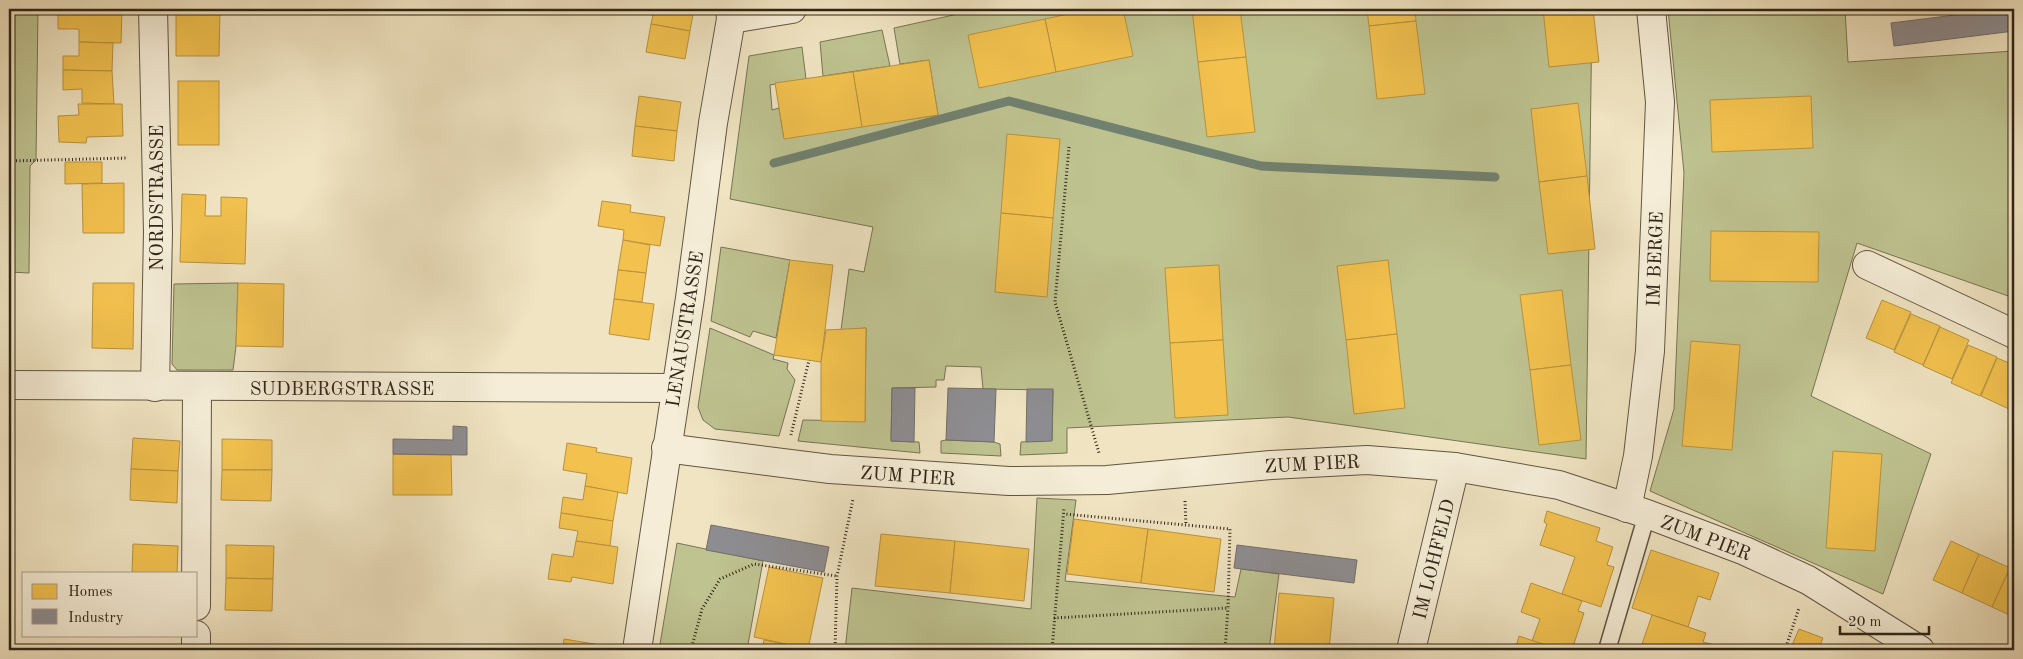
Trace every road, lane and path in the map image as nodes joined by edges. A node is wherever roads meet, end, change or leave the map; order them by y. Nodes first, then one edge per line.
1 (152, 9) edge
2 (792, 9) edge
3 (1651, 9) edge
4 (730, 14) edge
5 (1069, 148) dead end
6 (156, 157) junction
7 (9, 160) edge
8 (1866, 265) dead end
9 (2014, 334) edge
10 (809, 360) dead end
11 (9, 385) edge
12 (155, 387) junction
13 (197, 388) junction
14 (676, 388) junction
15 (666, 448) junction
16 (784, 465) junction
17 (1455, 467) junction
18 (859, 472) junction
19 (1107, 480) junction
20 (1066, 482) junction
21 (1637, 511) junction
22 (1064, 514) junction
23 (196, 572) edge
24 (837, 576) junction
25 (1808, 580) junction
26 (1228, 608) junction
27 (1054, 618) junction
28 (196, 636) edge
29 (196, 650) edge
30 (636, 650) edge
31 (691, 650) edge
32 (834, 650) edge
33 (1052, 650) edge
34 (1225, 650) edge
35 (1411, 650) edge
36 (1607, 650) edge
37 (1784, 650) edge
38 (1920, 650) edge

1 - 6 street, NORDSTRASSE
2 - 4 street
3 - 21 street, IM BERGE
4 - 14 street, LENAUSTRASSE
5 - 19 path
6 - 7 path
6 - 12 street, NORDSTRASSE
8 - 9 street
10 - 16 path
11 - 12 street, SUDBERGSTRASSE
12 - 13 street, SUDBERGSTRASSE
13 - 14 street, SUDBERGSTRASSE
13 - 23 street
14 - 15 street, LENAUSTRASSE
15 - 16 street, ZUM PIER
15 - 30 street, LENAUSTRASSE
16 - 18 street, ZUM PIER
17 - 19 street, ZUM PIER
17 - 21 street, ZUM PIER
17 - 35 street, IM LOHFELD
18 - 20 street, ZUM PIER
18 - 24 path
19 - 20 street, ZUM PIER
20 - 22 path
21 - 25 street, ZUM PIER
21 - 36 lane
22 - 26 path
22 - 27 path
24 - 31 path
24 - 32 path
25 - 37 path
25 - 38 street, ZUM PIER
26 - 27 path
26 - 34 path
27 - 33 path
28 - 29 street

